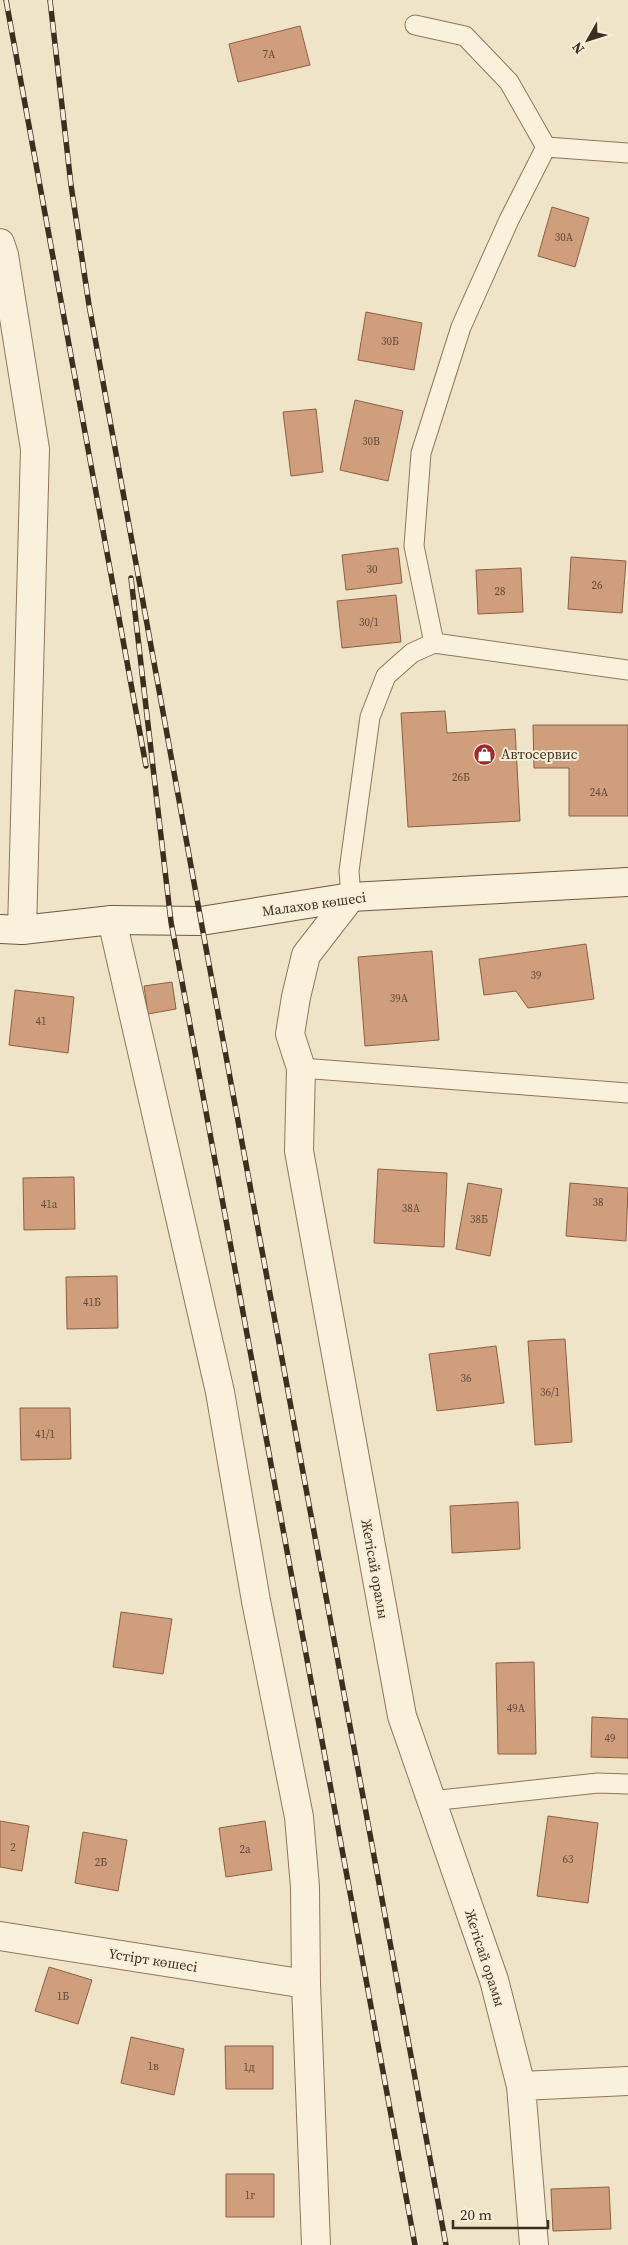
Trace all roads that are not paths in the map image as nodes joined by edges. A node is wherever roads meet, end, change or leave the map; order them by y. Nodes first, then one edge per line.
1 (415, 25) dead end
2 (546, 147) junction
3 (628, 153) edge
4 (0, 243) edge
5 (434, 643) junction
6 (628, 670) edge
7 (628, 882) edge
8 (351, 897) junction
9 (112, 920) junction
10 (11, 929) edge
11 (301, 1068) junction
12 (628, 1094) edge
13 (628, 1784) edge
14 (431, 1801) junction
15 (0, 1936) edge
16 (306, 1984) junction
17 (628, 2081) edge
18 (521, 2086) junction
19 (316, 2245) edge
20 (534, 2245) edge

1 - 2 lane
2 - 3 lane
2 - 5 lane
4 - 10 street
5 - 6 lane
5 - 8 lane
7 - 8 street, Малахов көшесі
8 - 9 street, Малахов көшесі
8 - 11 street, Жетісай орамы
9 - 10 street, Малахов көшесі
9 - 16 street
11 - 12 lane
11 - 14 street, Жетісай орамы
13 - 14 lane
14 - 18 street, Жетісай орамы
15 - 16 street, Үстірт көшесі
16 - 19 street
17 - 18 street
18 - 20 street, Жетісай орамы

